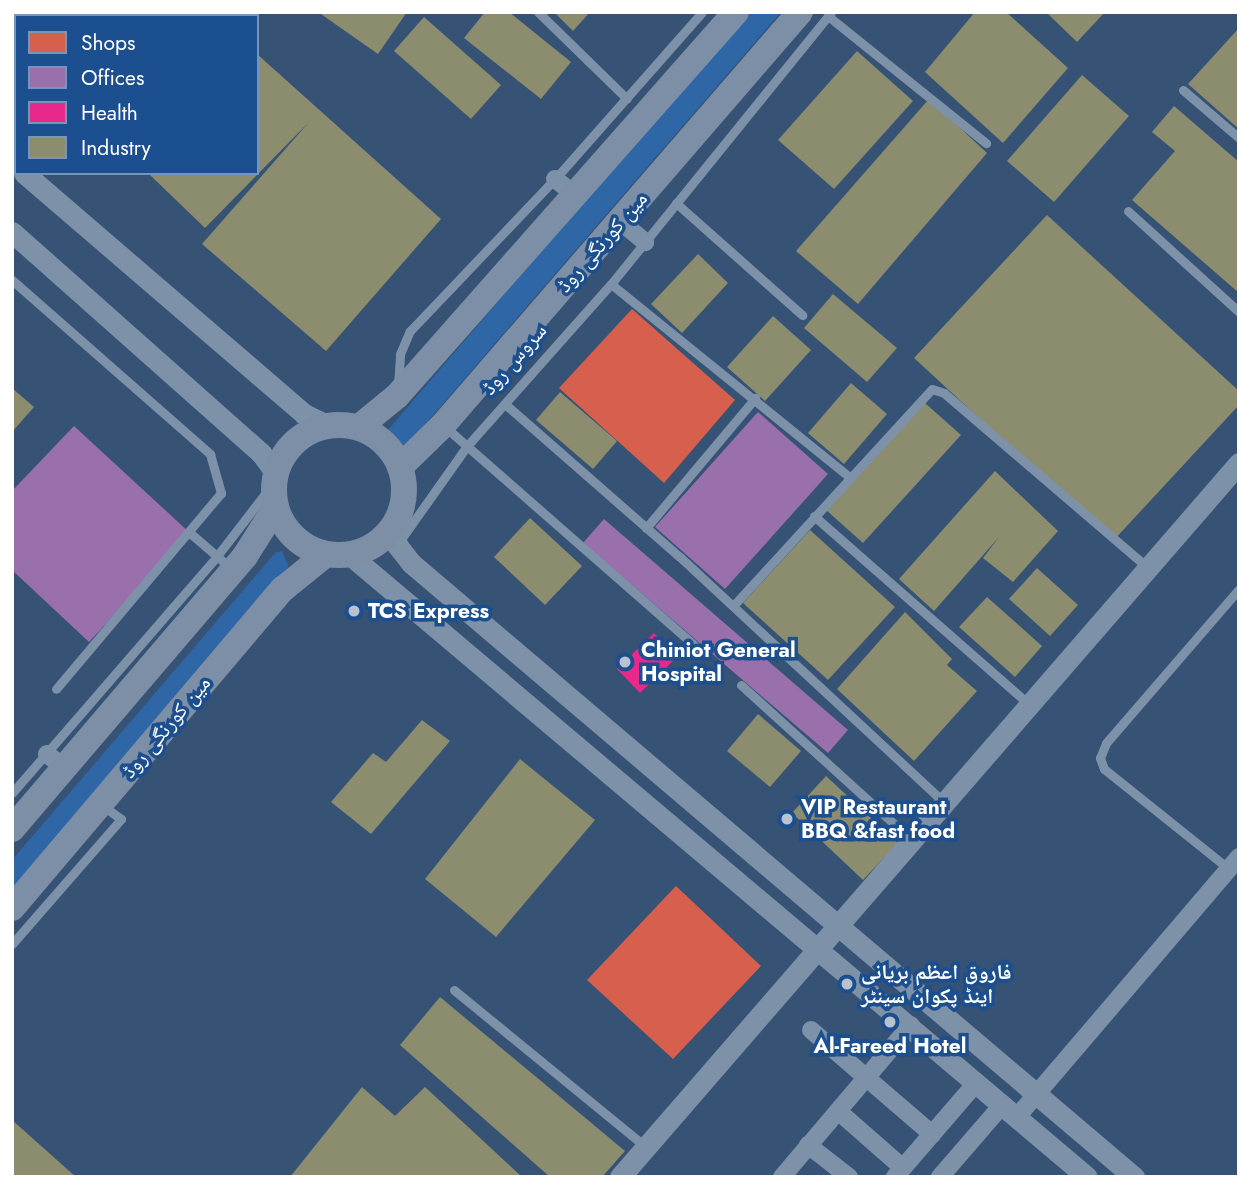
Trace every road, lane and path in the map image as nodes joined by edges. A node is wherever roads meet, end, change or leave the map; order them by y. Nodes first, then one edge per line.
1 (538, 12) edge
2 (702, 12) edge
3 (736, 12) edge
4 (800, 12) edge
5 (829, 14) edge
6 (1183, 90) dead end
7 (627, 99) junction
8 (1239, 138) edge
9 (986, 143) dead end
10 (26, 175) edge
11 (555, 179) junction
12 (578, 197) junction
13 (676, 203) junction
14 (1128, 211) dead end
15 (620, 221) junction
16 (12, 232) edge
17 (645, 242) junction
18 (12, 280) edge
19 (611, 284) junction
20 (1239, 313) edge
21 (802, 315) dead end
22 (397, 396) junction
23 (755, 398) junction
24 (505, 404) junction
25 (443, 425) junction
26 (329, 426) junction
27 (359, 427) junction
28 (467, 446) junction
29 (1239, 463) edge
30 (400, 467) junction
31 (849, 477) junction
32 (275, 487) junction
33 (814, 516) junction
34 (646, 528) junction
35 (190, 533) junction
36 (395, 535) junction
37 (338, 555) junction
38 (225, 563) junction
39 (1147, 567) junction
40 (1239, 589) edge
41 (733, 606) junction
42 (701, 651) dead end
43 (741, 685) dead end
44 (56, 689) dead end
45 (1029, 704) junction
46 (55, 761) junction
47 (12, 793) edge
48 (943, 801) junction
49 (100, 804) junction
50 (12, 829) edge
51 (911, 839) junction
52 (1234, 863) edge
53 (12, 908) edge
54 (839, 924) junction
55 (12, 944) edge
56 (818, 946) junction
57 (454, 989) dead end
58 (911, 1026) junction
59 (811, 1030) dead end
60 (867, 1078) junction
61 (977, 1082) junction
62 (1037, 1093) junction
63 (1010, 1110) junction
64 (838, 1111) junction
65 (932, 1134) junction
66 (808, 1145) junction
67 (646, 1147) junction
68 (899, 1172) edge
69 (620, 1177) edge
70 (782, 1177) edge
71 (849, 1177) edge
72 (940, 1177) edge
73 (1087, 1177) edge
74 (1134, 1177) edge

1 - 7 lane
2 - 7 lane
3 - 12 main road
4 - 15 main road, مین کورنگی روڈ
5 - 9 lane
5 - 13 lane, سروس روڈ
6 - 8 lane
7 - 11 lane
10 - 26 street
11 - 12 street
11 - 22 lane
12 - 22 main road
13 - 17 lane, سروس روڈ
13 - 21 lane
14 - 20 lane
15 - 17 street
15 - 25 main road, مین کورنگی روڈ
16 - 32 street
17 - 19 lane, سروس روڈ
18 - 35 lane
19 - 23 lane
19 - 24 lane, سروس روڈ
22 - 27 main road
23 - 31 lane
23 - 34 lane
24 - 28 lane, سروس روڈ
24 - 34 lane
25 - 28 lane
25 - 30 main road, مین کورنگی روڈ
26 - 27 main road
26 - 32 main road
27 - 30 main road
28 - 36 lane, سروس روڈ
28 - 42 lane
29 - 39 street
30 - 36 main road
31 - 33 lane
31 - 39 lane
32 - 37 main road
32 - 38 main road
33 - 41 lane
33 - 45 lane
34 - 41 lane
35 - 38 lane
35 - 44 lane
36 - 37 main road
36 - 54 street
37 - 49 main road, مین کورنگی روڈ
37 - 56 street
38 - 46 main road
39 - 45 street
40 - 52 lane
41 - 48 lane
43 - 51 lane
45 - 48 street
46 - 47 lane
46 - 50 main road
48 - 51 street
49 - 53 main road, مین کورنگی روڈ
49 - 55 lane
51 - 54 street
52 - 62 street
54 - 56 street
54 - 62 street
56 - 58 street
56 - 67 street
57 - 67 lane
58 - 60 street
58 - 61 street
59 - 60 street
60 - 64 street
60 - 65 street
61 - 63 street
61 - 65 street
62 - 63 street
62 - 74 street
63 - 72 street
63 - 73 street
64 - 66 street
64 - 68 street
65 - 68 street
66 - 70 street
66 - 71 street
67 - 69 street

